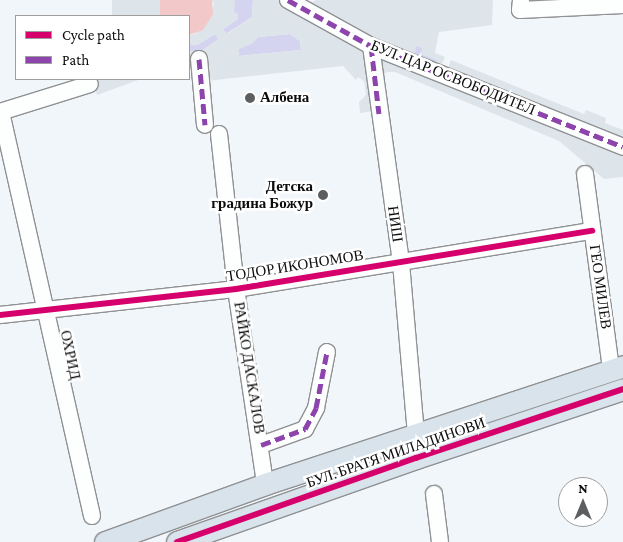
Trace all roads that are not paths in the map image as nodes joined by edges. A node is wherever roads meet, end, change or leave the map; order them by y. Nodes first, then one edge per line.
1 (288, 0) edge
2 (520, 5) edge
3 (623, 5) edge
4 (371, 46) junction
5 (199, 59) dead end
6 (90, 84) dead end
7 (0, 112) edge
8 (623, 147) edge
9 (585, 174) dead end
10 (592, 231) junction
11 (401, 262) junction
12 (236, 289) junction
13 (47, 310) junction
14 (0, 315) edge
15 (327, 352) dead end
16 (617, 368) edge
17 (623, 390) edge
18 (416, 434) junction
19 (261, 445) junction
20 (265, 484) junction
21 (434, 494) dead end
22 (92, 516) dead end
23 (105, 542) edge
24 (177, 542) edge
25 (440, 542) edge

1 - 4 street, БУЛ. ЦАР ОСВОБОДИТЕЛ
2 - 3 street
4 - 8 street, БУЛ. ЦАР ОСВОБОДИТЕЛ
4 - 11 street, НИШ
5 - 12 street, РАЙКО ДАСКАЛОВ
6 - 7 street
7 - 13 street, ОХРИД
9 - 10 street, ГЕО МИЛЕВ
10 - 11 street, ТОДОР ИКОНОМОВ
10 - 16 street, ГЕО МИЛЕВ
11 - 12 street, ТОДОР ИКОНОМОВ
11 - 18 street, НИШ
12 - 13 street, ТОДОР ИКОНОМОВ
12 - 19 street, РАЙКО ДАСКАЛОВ
13 - 14 street, ТОДОР ИКОНОМОВ
13 - 22 street, ОХРИД
15 - 19 street
16 - 18 main road, БУЛ. БРАТЯ МИЛАДИНОВИ
17 - 24 main road, БУЛ. БРАТЯ МИЛАДИНОВИ
18 - 20 main road, БУЛ. БРАТЯ МИЛАДИНОВИ
19 - 20 street, РАЙКО ДАСКАЛОВ
20 - 23 main road, БУЛ. БРАТЯ МИЛАДИНОВИ
21 - 25 street

